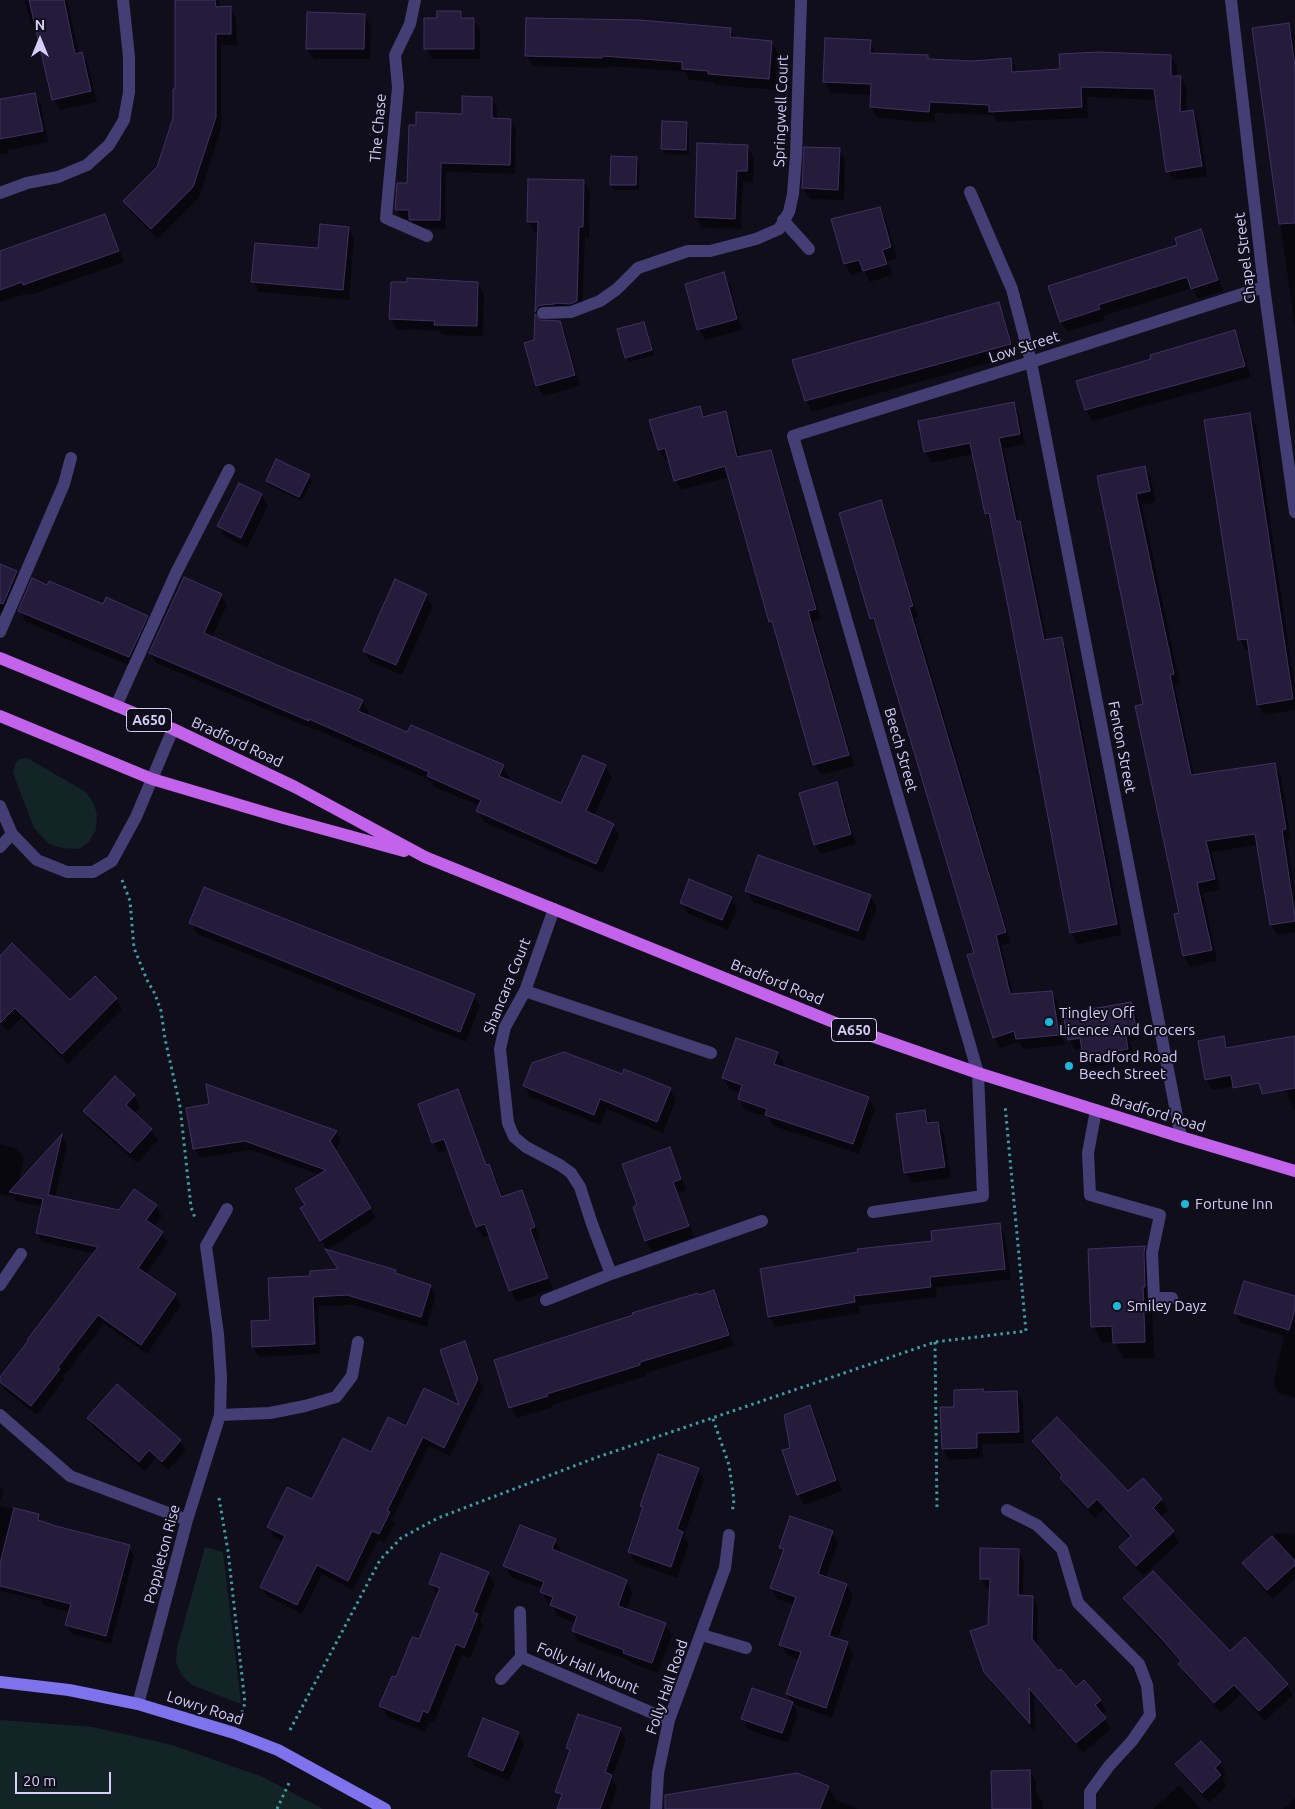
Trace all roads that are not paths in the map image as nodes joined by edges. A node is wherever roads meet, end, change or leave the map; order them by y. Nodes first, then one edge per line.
1 (124, 0) edge
2 (415, 0) edge
3 (801, 0) edge
4 (1231, 0) edge
5 (970, 192) dead end
6 (0, 193) edge
7 (782, 220) junction
8 (427, 236) dead end
9 (809, 250) dead end
10 (1264, 287) junction
11 (543, 313) dead end
12 (1031, 362) junction
13 (793, 436) joint
14 (71, 458) dead end
15 (228, 470) dead end
16 (1295, 512) edge
17 (0, 632) edge
18 (0, 658) edge
19 (116, 706) junction
20 (0, 716) edge
21 (172, 729) junction
22 (152, 779) junction
23 (0, 806) edge
24 (12, 834) junction
25 (0, 847) edge
26 (425, 857) junction
27 (554, 910) junction
28 (525, 991) junction
29 (711, 1053) dead end
30 (978, 1073) junction
31 (1096, 1110) junction
32 (1182, 1137) junction
33 (1295, 1171) edge
34 (227, 1209) dead end
35 (873, 1212) dead end
36 (762, 1220) dead end
37 (21, 1254) dead end
38 (611, 1274) junction
39 (0, 1285) edge
40 (1172, 1298) dead end
41 (546, 1300) dead end
42 (358, 1342) dead end
43 (220, 1415) junction
44 (0, 1416) edge
45 (1007, 1510) dead end
46 (187, 1520) junction
47 (729, 1535) road end
48 (520, 1612) dead end
49 (702, 1634) junction
50 (746, 1648) dead end
51 (521, 1658) junction
52 (501, 1679) dead end
53 (0, 1682) edge
54 (138, 1704) junction
55 (669, 1720) junction
56 (386, 1809) edge
57 (656, 1809) edge
58 (1090, 1809) edge

1 - 6 street
2 - 8 street, The Chase
3 - 7 street, Springwell Court
4 - 10 street, Chapel Street
5 - 12 street, Fenton Street
7 - 9 street
7 - 11 street, Springwell Court
10 - 12 street, Low Street
10 - 16 street, Chapel Street
12 - 13 street, Low Street
12 - 32 street, Fenton Street
13 - 30 street, Beech Street
14 - 17 street
15 - 19 street
18 - 19 main road, Bradford Road / A650
19 - 21 main road, Bradford Road / A650
20 - 22 main road, Bradford Road / A650
21 - 22 street
21 - 26 main road, Bradford Road / A650
22 - 24 street
22 - 26 main road, Bradford Road / A650
23 - 24 street
24 - 25 street
26 - 27 main road, Bradford Road / A650
27 - 28 street, Shancara Court
27 - 30 main road, Bradford Road / A650
28 - 29 street
28 - 38 street, Shancara Court
30 - 31 main road, Bradford Road / A650
30 - 35 street, Beech Street
31 - 32 main road, Bradford Road / A650
31 - 40 street
32 - 33 main road, Bradford Road / A650
34 - 43 street, Poppleton Rise
36 - 38 street
37 - 39 street
38 - 41 street
42 - 43 street
43 - 46 street, Poppleton Rise
44 - 46 street
45 - 58 street
46 - 54 street, Poppleton Rise
47 - 49 street, Folly Hall Road
48 - 51 street, Folly Hall Mount
49 - 50 street, Folly Hall Road
49 - 55 street, Folly Hall Road
51 - 52 street, Folly Hall Mount
51 - 55 street, Folly Hall Mount
53 - 54 street, Lowry Road
54 - 56 street, Lowry Road
55 - 57 street, Folly Hall Road

